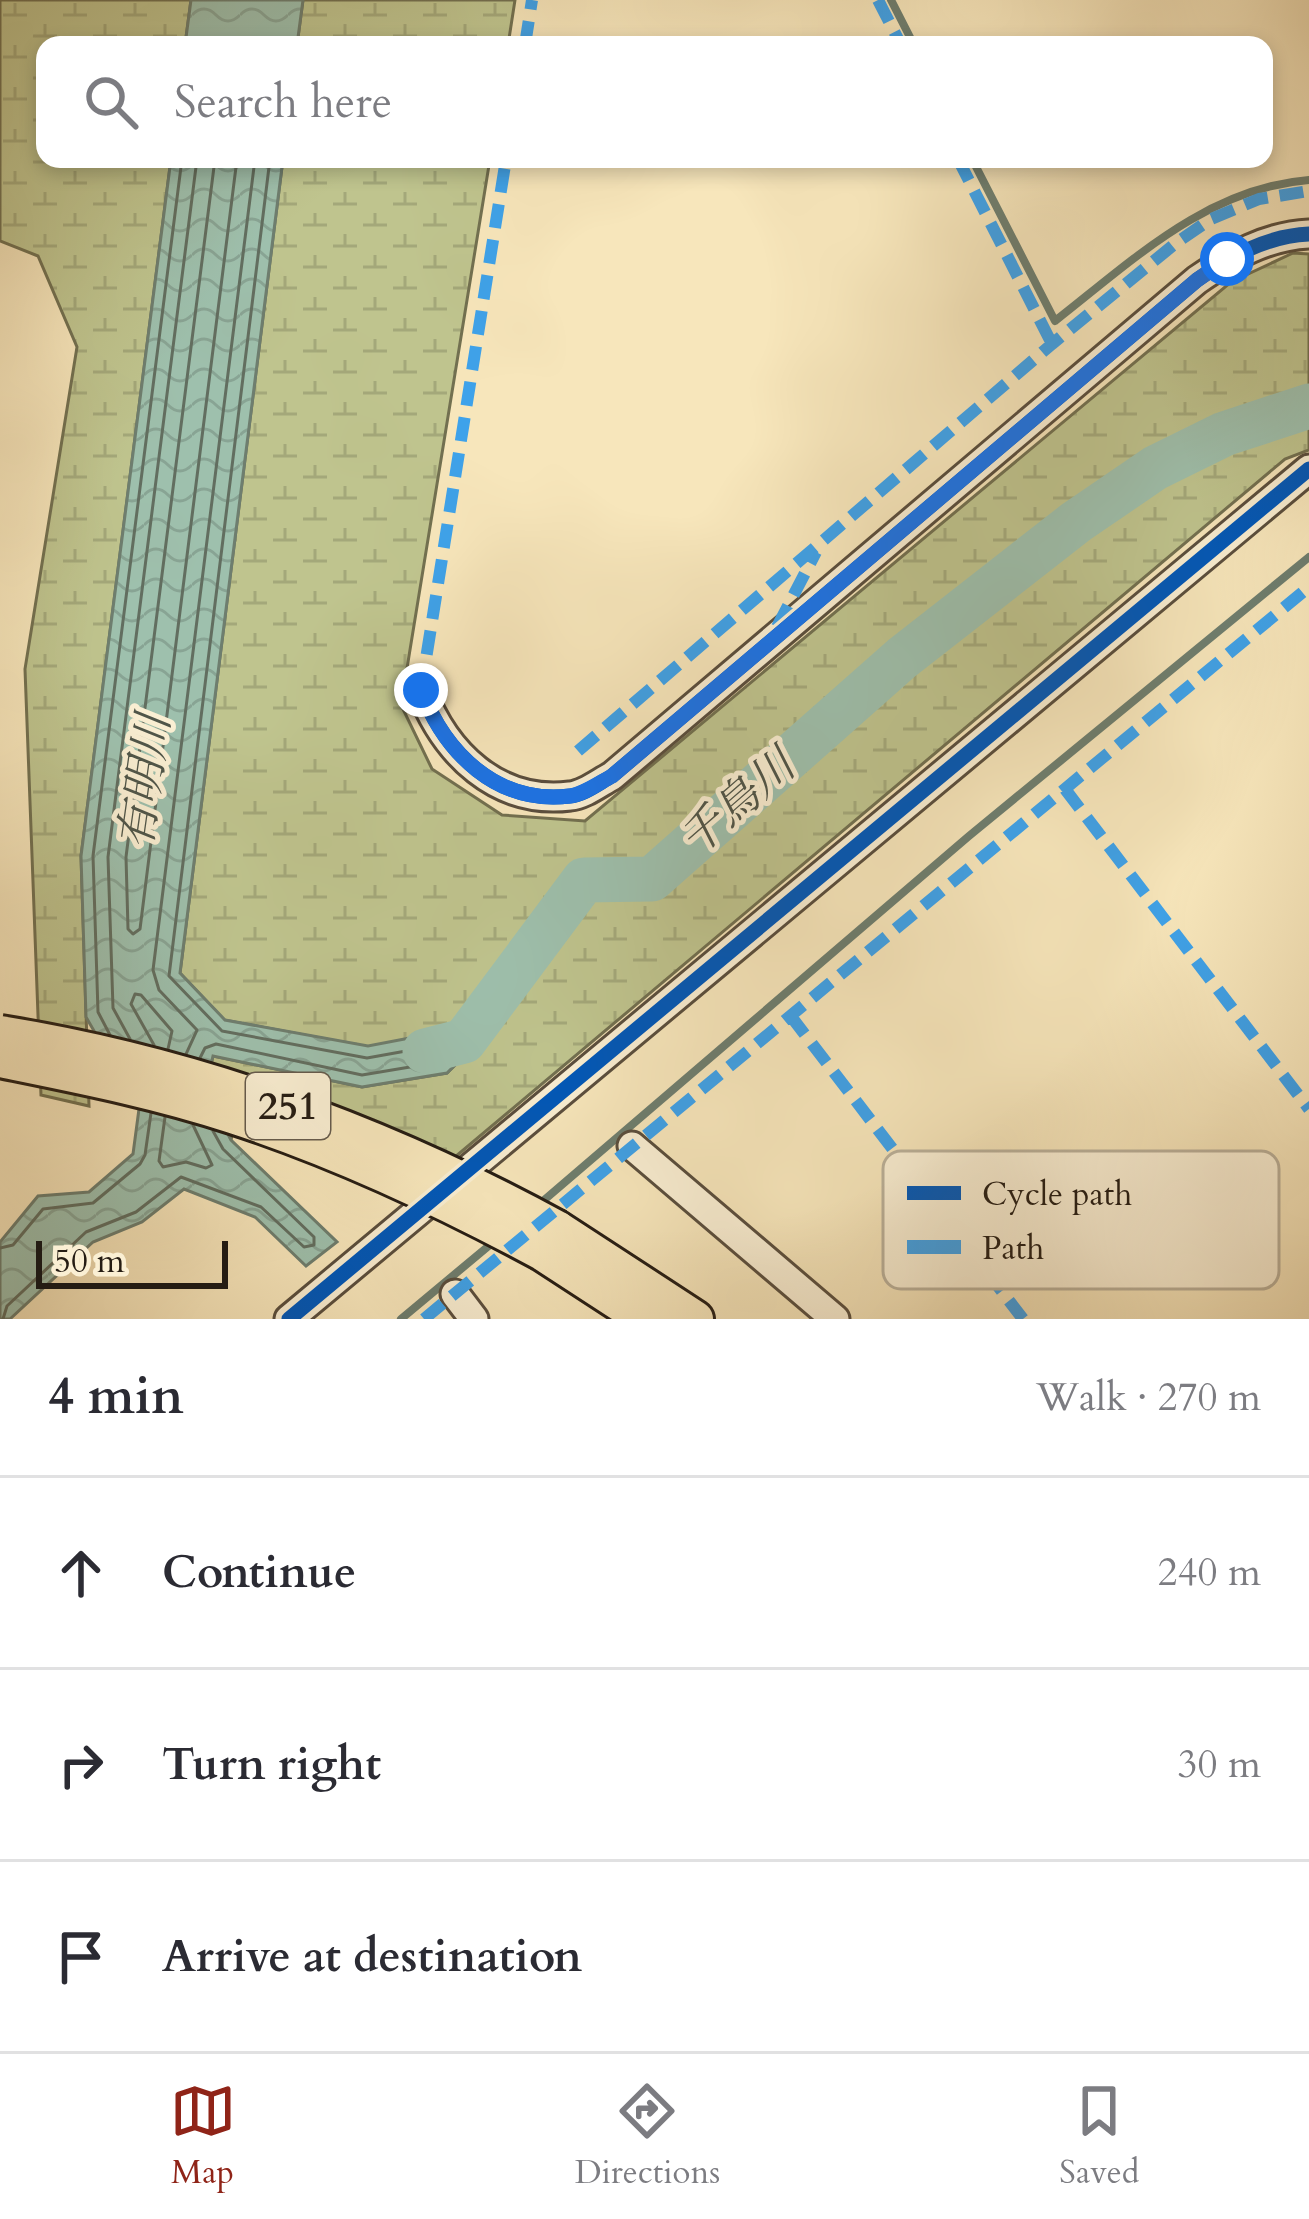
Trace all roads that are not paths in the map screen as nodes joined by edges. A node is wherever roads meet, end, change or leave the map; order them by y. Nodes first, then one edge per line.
1 (1309, 234) edge
2 (1309, 469) edge
3 (421, 690) dead end
4 (0, 1034) edge
5 (0, 1059) edge
6 (632, 1146) dead end
7 (550, 1240) junction
8 (454, 1294) dead end
9 (289, 1319) edge
10 (474, 1319) edge
11 (645, 1319) edge
12 (695, 1319) edge
13 (835, 1319) edge

1 - 3 street
2 - 9 street
4 - 7 highway, 251, bridge
5 - 7 highway, 251, bridge
6 - 13 street
7 - 11 highway, 251
7 - 12 highway, 251
8 - 10 street

